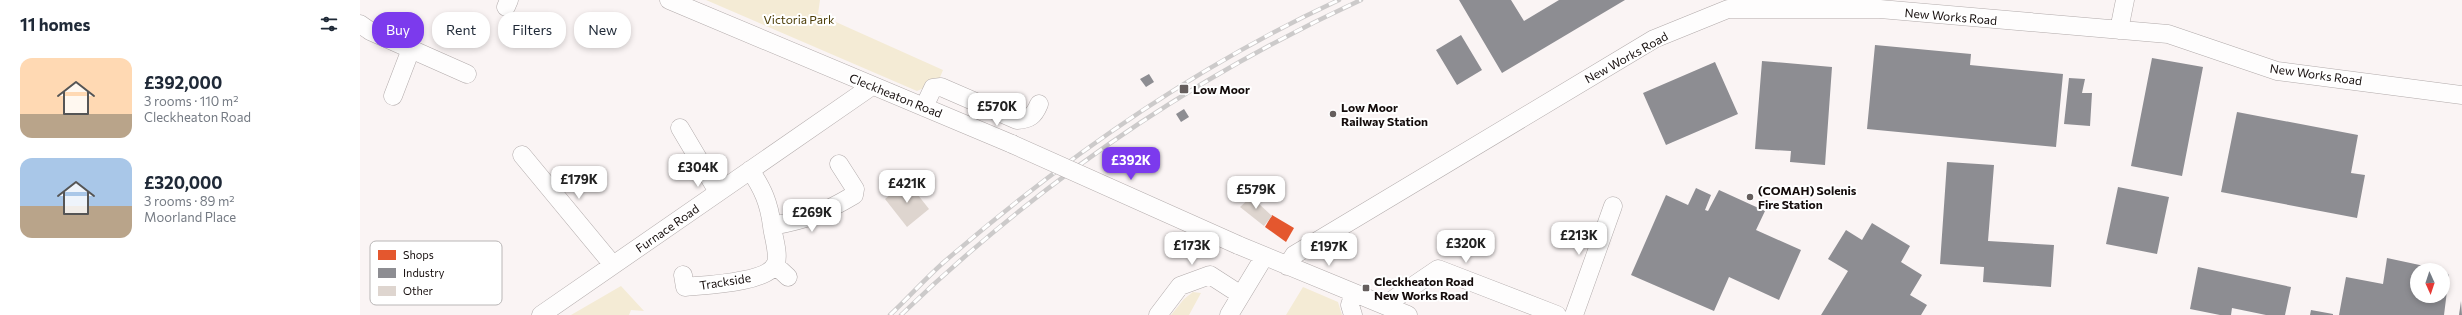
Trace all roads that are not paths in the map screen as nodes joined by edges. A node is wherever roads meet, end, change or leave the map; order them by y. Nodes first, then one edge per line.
1 (669, 0) edge
2 (2124, 0) edge
3 (360, 24) edge
4 (2119, 30) junction
5 (411, 49) junction
6 (467, 74) dead end
7 (872, 86) junction
8 (2462, 95) edge
9 (393, 96) dead end
10 (1039, 104) dead end
11 (924, 107) junction
12 (680, 128) dead end
13 (522, 155) dead end
14 (839, 164) dead end
15 (750, 170) junction
16 (718, 192) junction
17 (1613, 206) dead end
18 (772, 226) junction
19 (1264, 257) junction
20 (613, 265) junction
21 (1286, 266) junction
22 (683, 275) dead end
23 (1241, 294) junction
24 (1354, 294) junction
25 (1385, 304) junction
26 (541, 315) edge
27 (1158, 315) edge
28 (1229, 315) edge
29 (1353, 315) edge
30 (1408, 315) edge
31 (1557, 315) edge
32 (1574, 315) edge

1 - 7 street, Cleckheaton Road
2 - 4 street
3 - 5 street
4 - 8 street, New Works Road
4 - 21 street, New Works Road
5 - 6 street
5 - 9 street
7 - 11 street, Cleckheaton Road
7 - 15 street, Furnace Road
10 - 11 street
11 - 19 street, Cleckheaton Road, bridge
12 - 16 street
13 - 20 street
14 - 18 street
15 - 16 street, Furnace Road
15 - 18 street, Trackside
16 - 20 street, Furnace Road
17 - 32 street
18 - 22 street, Trackside
19 - 21 street, Cleckheaton Road
19 - 23 street
20 - 26 street, Furnace Road
21 - 24 street, Cleckheaton Road
23 - 27 street
23 - 28 street
24 - 25 street, Cleckheaton Road
24 - 29 street
25 - 30 street, Cleckheaton Road
25 - 31 street

